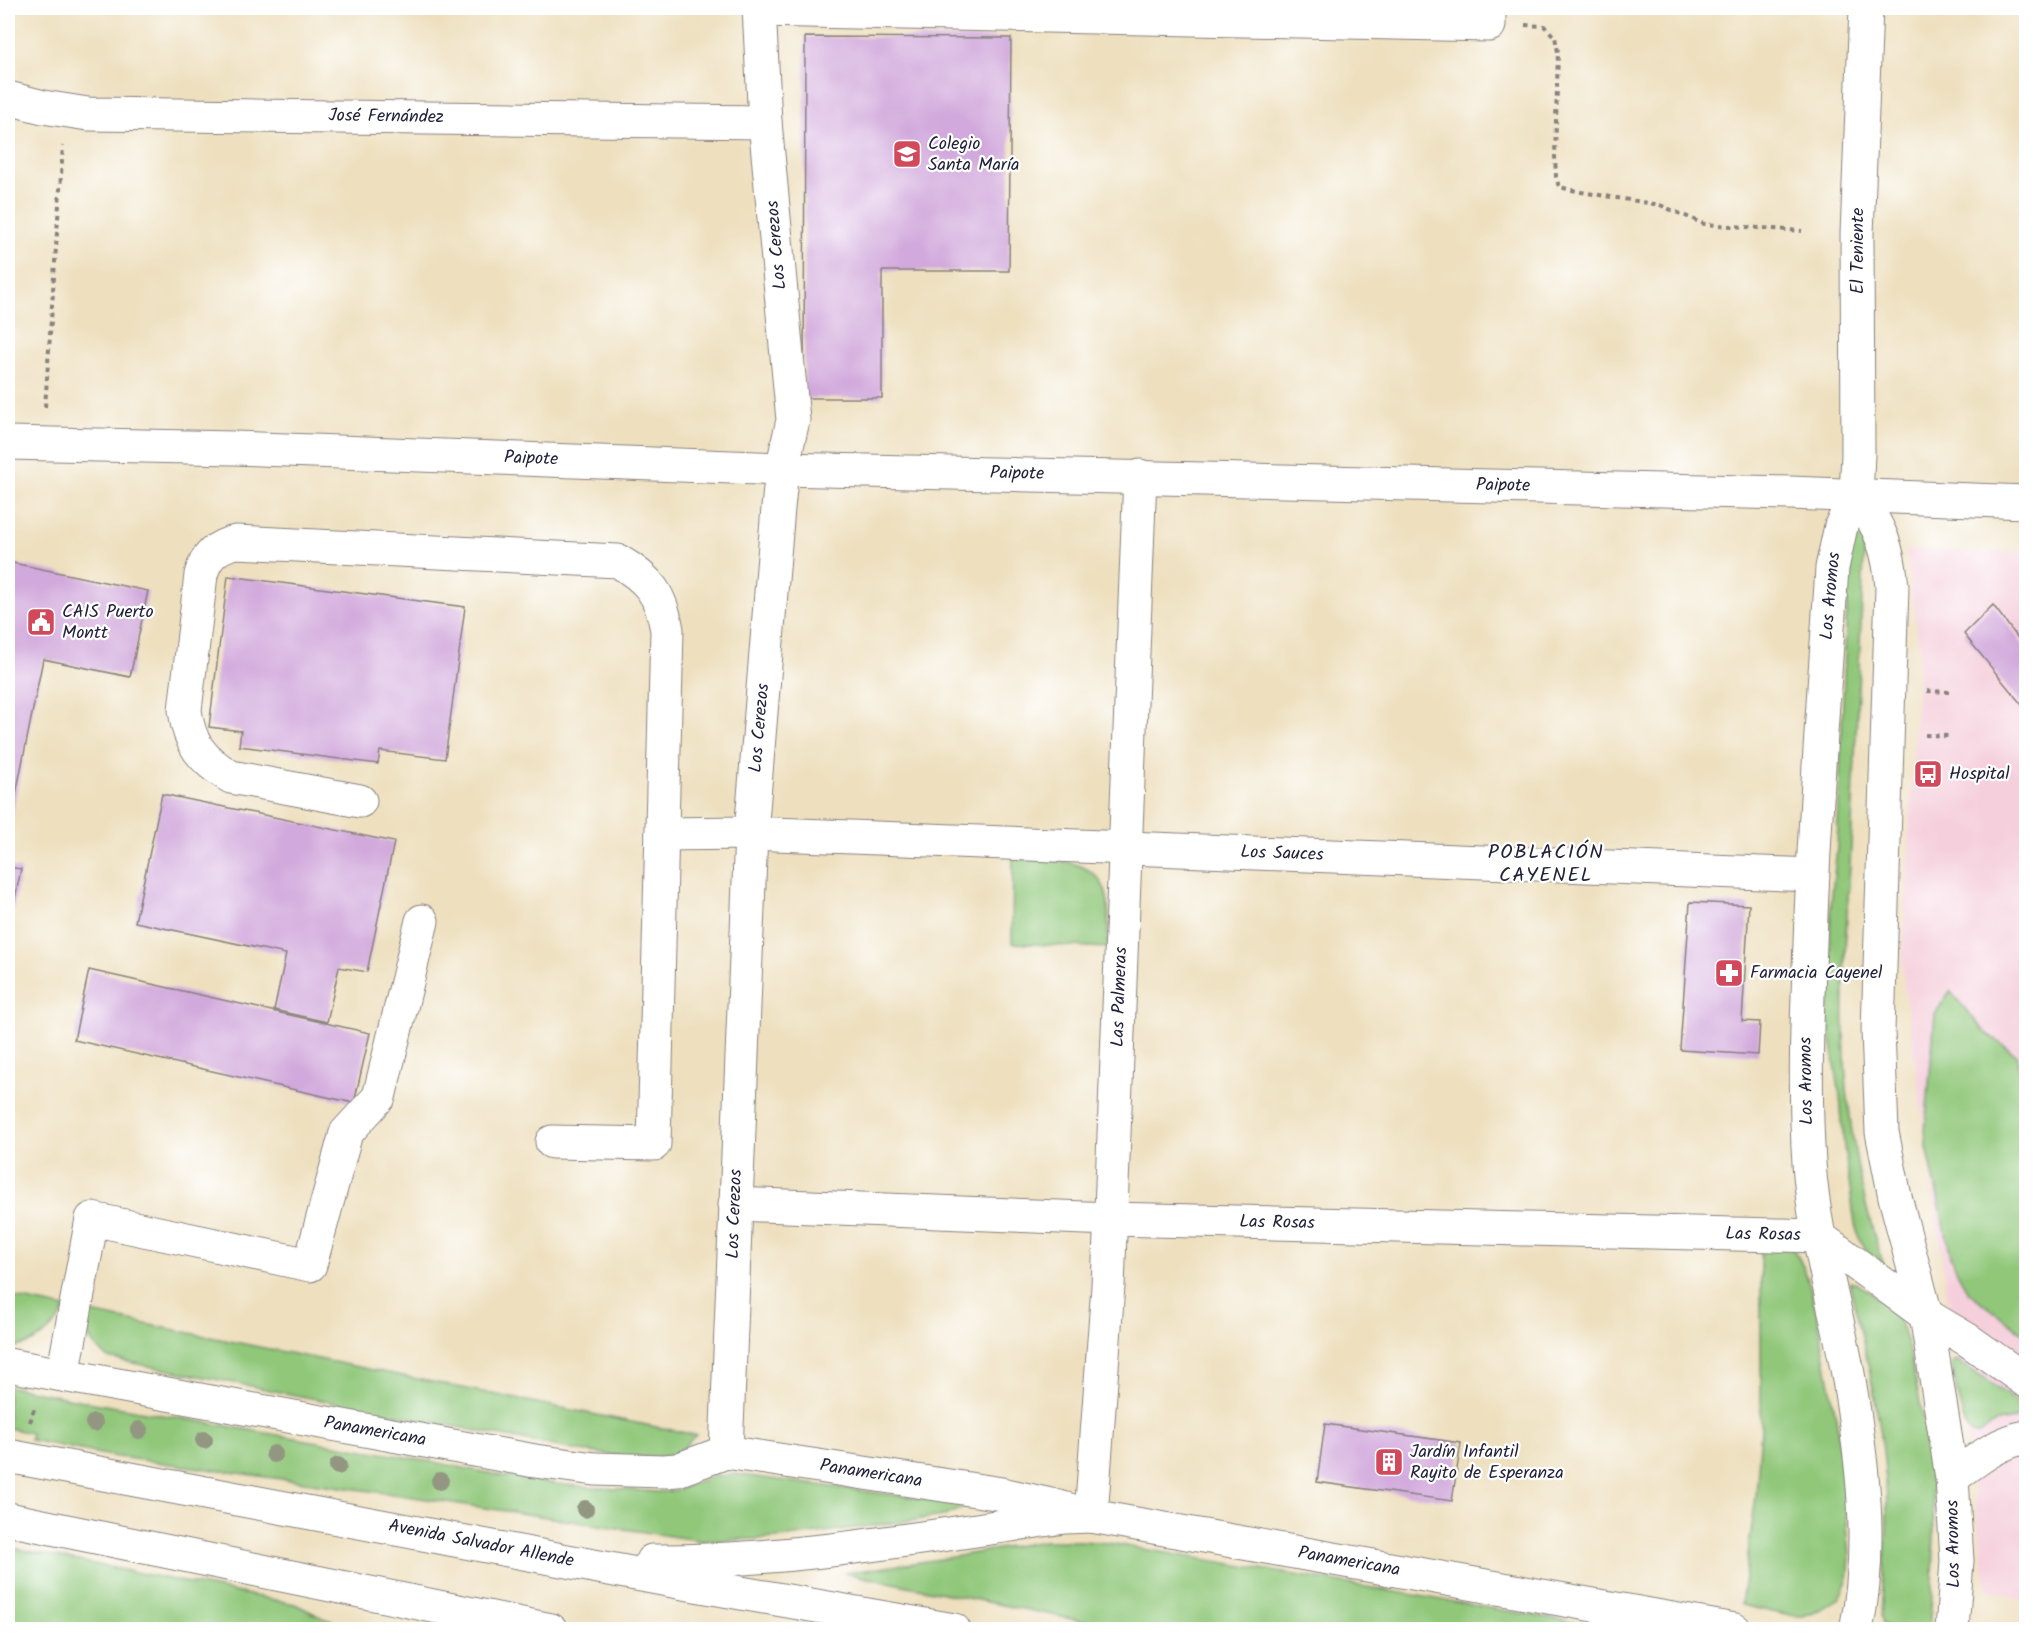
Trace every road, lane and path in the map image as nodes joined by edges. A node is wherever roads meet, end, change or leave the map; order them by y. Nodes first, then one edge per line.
1 (1866, 8) edge
2 (759, 9) edge
3 (1489, 16) edge
4 (8, 98) edge
5 (65, 111) junction
6 (765, 122) junction
7 (1802, 231) dead end
8 (8, 443) edge
9 (43, 444) junction
10 (782, 469) junction
11 (1140, 476) junction
12 (1856, 496) junction
13 (2026, 502) edge
14 (1927, 690) dead end
15 (1949, 692) dead end
16 (1925, 735) dead end
17 (1949, 736) dead end
18 (360, 801) dead end
19 (662, 834) junction
20 (751, 834) junction
21 (1125, 848) junction
22 (1812, 875) junction
23 (422, 921) dead end
24 (552, 1142) dead end
25 (735, 1204) junction
26 (1111, 1219) junction
27 (1818, 1236) junction
28 (1926, 1315) junction
29 (8, 1365) edge
30 (63, 1375) junction
31 (2026, 1381) edge
32 (35, 1404) dead end
33 (30, 1424) dead end
34 (2026, 1437) edge
35 (726, 1452) junction
36 (8, 1456) edge
37 (1952, 1478) junction
38 (1091, 1516) junction
39 (8, 1520) edge
40 (573, 1561) junction
41 (532, 1628) edge
42 (954, 1629) edge
43 (1735, 1629) edge
44 (1856, 1629) edge
45 (1952, 1629) edge

1 - 12 main road, El Teniente
2 - 3 main road
2 - 6 main road, Los Cerezos
3 - 7 path
4 - 5 main road, José Fernández
5 - 6 main road, José Fernández
5 - 9 path
6 - 10 main road, Los Cerezos
8 - 9 main road, Paipote
9 - 10 main road, Paipote
10 - 11 main road, Paipote
10 - 20 main road, Los Cerezos
11 - 12 main road, Paipote
11 - 21 main road, Las Palmeras
12 - 13 main road, Paipote
12 - 22 main road, Los Aromos
12 - 28 main road, Los Aromos
14 - 15 path
16 - 17 path
18 - 19 main road
19 - 20 main road, Los Sauces
19 - 24 main road
20 - 21 main road, Los Sauces
20 - 25 main road, Los Cerezos
21 - 22 main road, Los Sauces
21 - 26 main road, Las Palmeras
22 - 27 main road, Los Aromos
23 - 30 main road
25 - 26 main road, Las Rosas
25 - 35 main road, Los Cerezos
26 - 27 main road, Las Rosas
26 - 38 main road, Las Palmeras
27 - 28 main road
27 - 44 main road, Los Aromos
28 - 31 main road
28 - 37 main road, Los Aromos
29 - 30 main road, Panamericana
30 - 35 main road, Panamericana
32 - 33 path
34 - 37 main road
35 - 38 main road, Panamericana
36 - 40 main road, Avenida Salvador Allende
37 - 45 main road, Los Aromos
38 - 40 main road
38 - 43 main road, Panamericana
39 - 41 main road
40 - 42 main road, Avenida Salvador Allende

